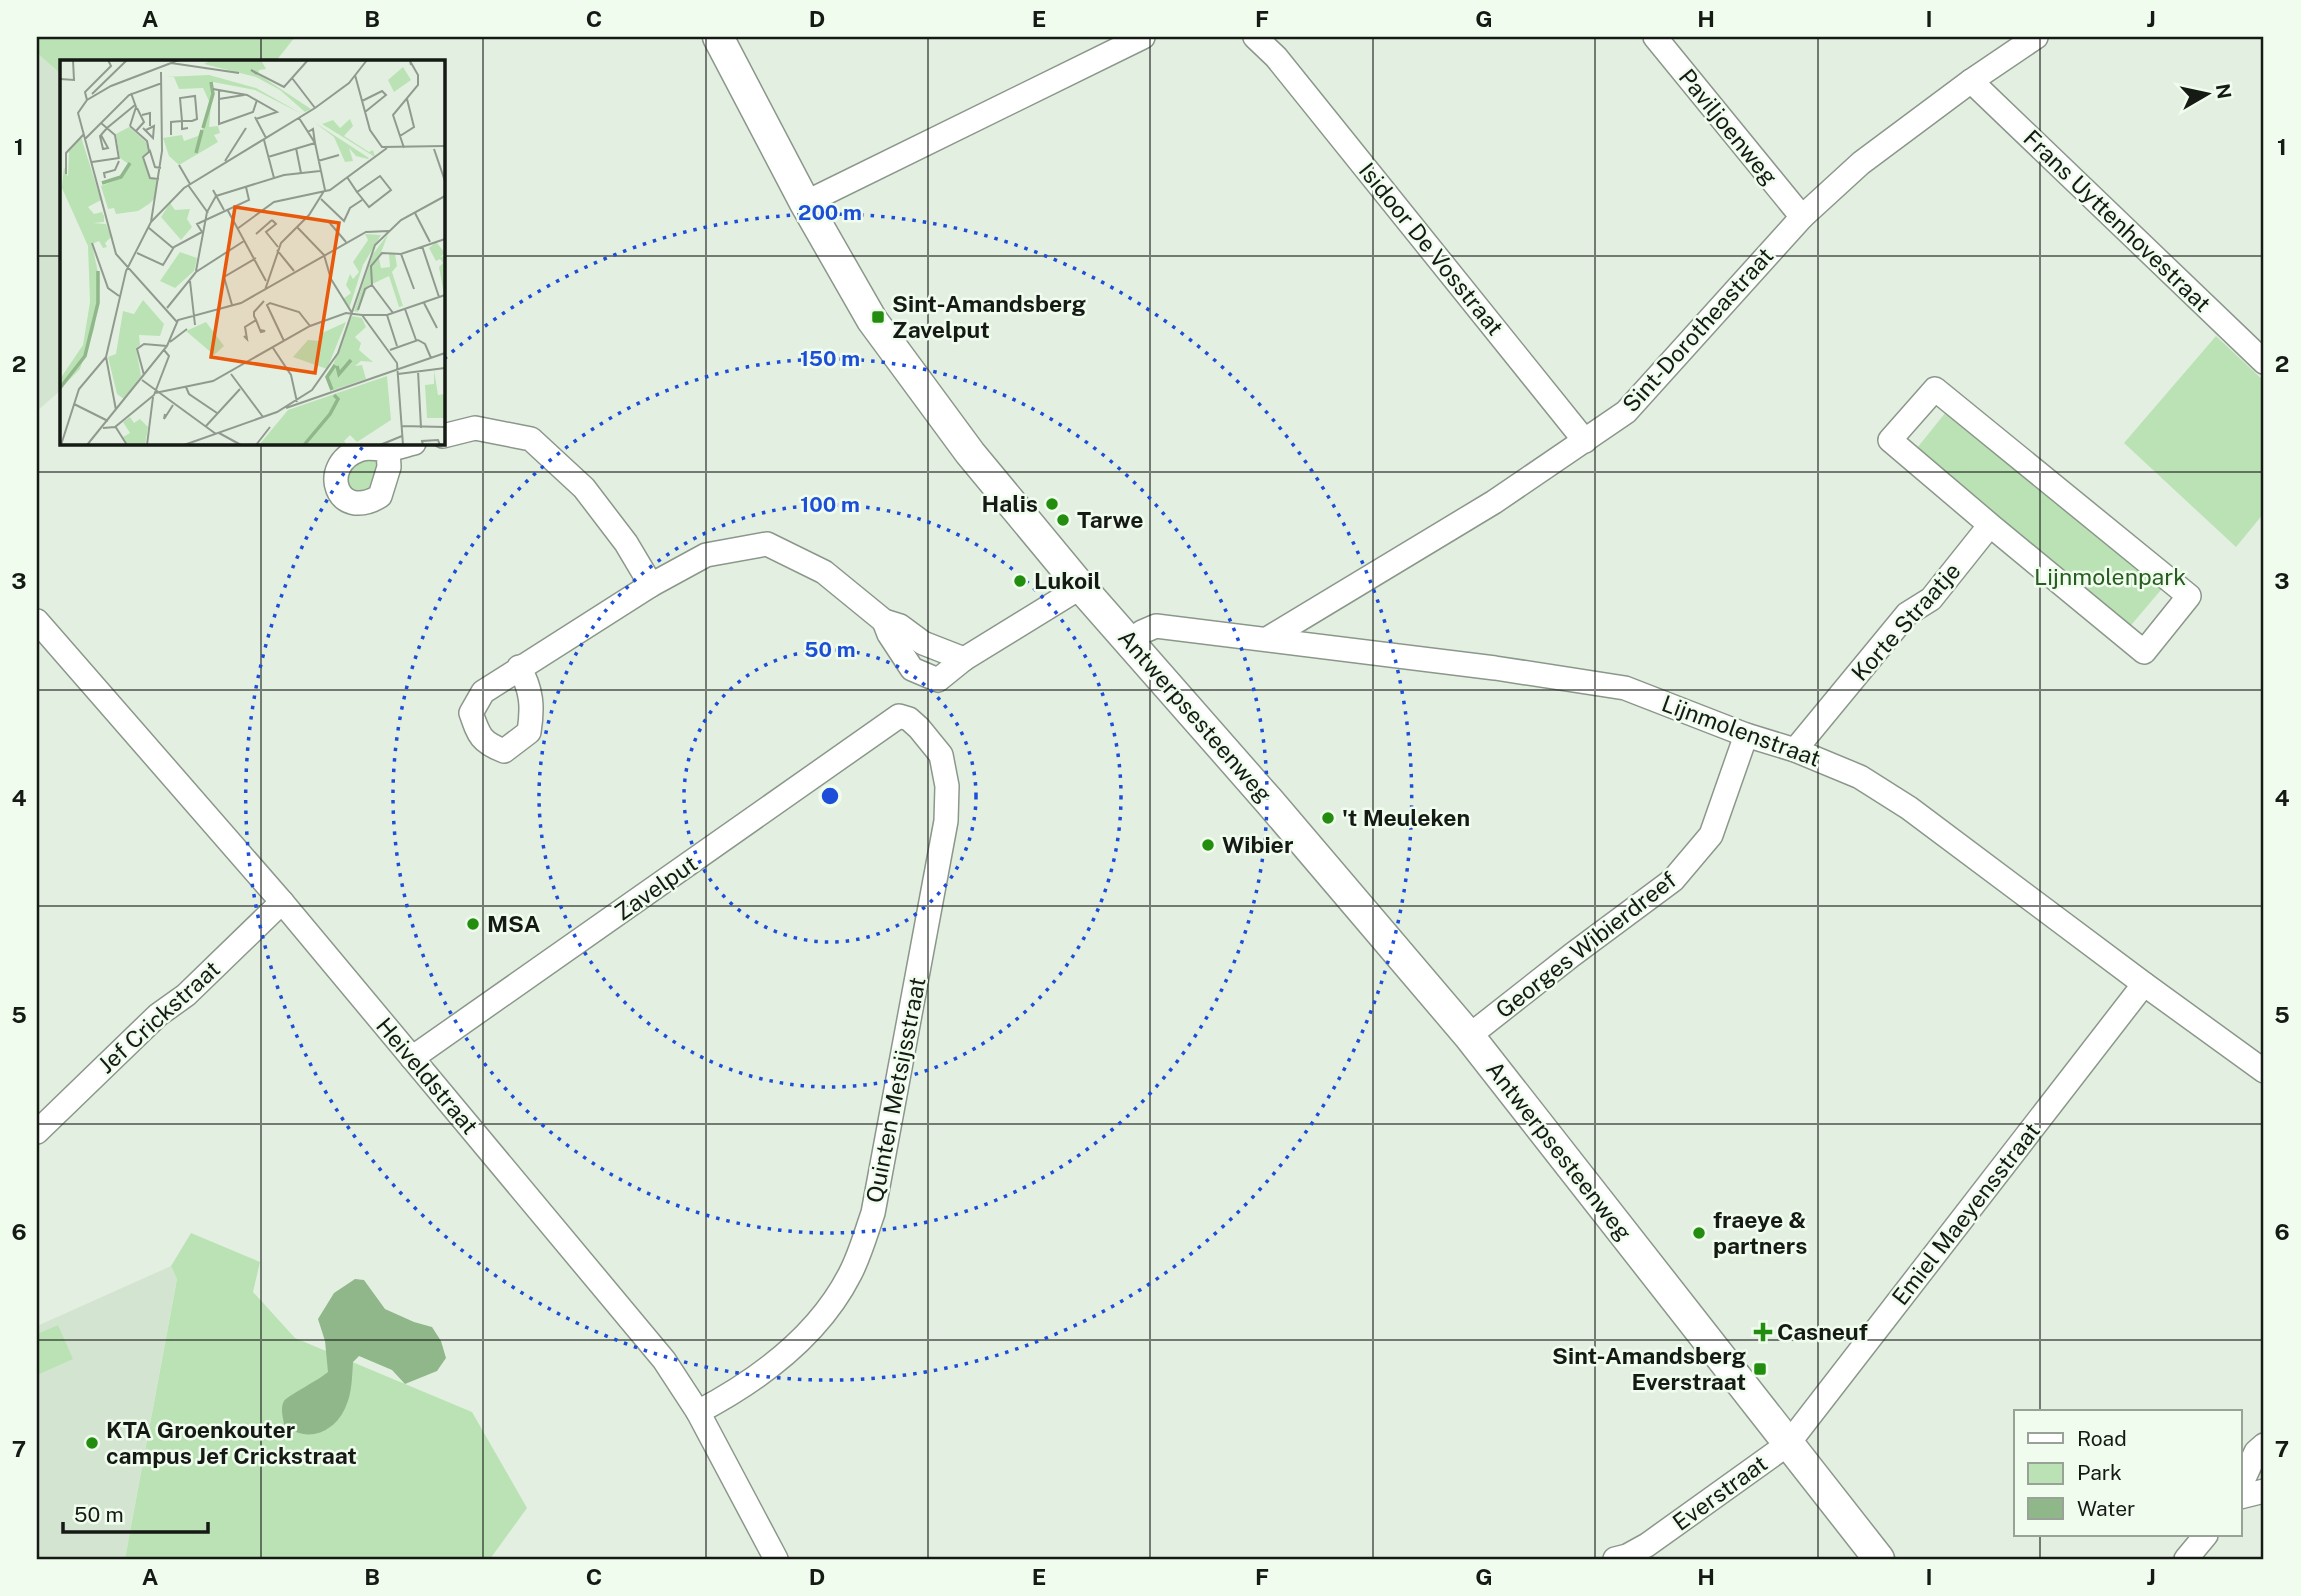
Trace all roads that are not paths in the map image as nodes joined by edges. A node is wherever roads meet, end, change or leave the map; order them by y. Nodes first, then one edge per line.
1 (718, 37) edge
2 (1143, 37) edge
3 (1255, 37) edge
4 (1655, 37) edge
5 (2036, 37) edge
6 (1275, 47) edge
7 (1971, 81) junction
8 (805, 203) junction
9 (1802, 217) junction
10 (2264, 362) edge
11 (444, 436) edge
12 (1586, 441) junction
13 (410, 444) edge
14 (388, 449) dead end
15 (1990, 525) junction
16 (651, 585) junction
17 (1081, 587) junction
18 (37, 621) edge
19 (884, 621) junction
20 (1267, 639) junction
21 (1130, 643) junction
22 (964, 659) junction
23 (519, 667) dead end
24 (899, 716) joint
25 (1745, 735) junction
26 (1795, 750) junction
27 (282, 902) junction
28 (2144, 984) junction
29 (1469, 1036) junction
30 (412, 1058) junction
31 (2264, 1071) edge
32 (37, 1132) edge
33 (698, 1412) junction
34 (1788, 1444) junction
35 (2264, 1445) edge
36 (2242, 1483) edge
37 (2264, 1491) edge
38 (2242, 1496) edge
39 (2205, 1536) edge
40 (776, 1559) edge
41 (1615, 1559) edge
42 (1879, 1559) edge
43 (2186, 1559) edge

1 - 8 main road, Antwerpsesteenweg
2 - 8 street
3 - 6 street, Isidoor De Vosstraat
4 - 9 street, Paviljoenweg
5 - 7 street, Sint-Dorotheastraat
6 - 12 street, Isidoor De Vosstraat
7 - 9 street, Sint-Dorotheastraat
7 - 10 street, Frans Uyttenhovestraat
8 - 17 main road, Antwerpsesteenweg
9 - 12 street, Sint-Dorotheastraat
11 - 16 street
12 - 20 street, Sint-Dorotheastraat
13 - 14 street
15 - 15 street
15 - 26 street, Korte Straatje
16 - 19 street
16 - 23 street
17 - 21 main road, Antwerpsesteenweg
17 - 22 street
18 - 27 street, Heiveldstraat
19 - 22 street
19 - 22 street
20 - 21 street, Lijnmolenstraat
20 - 25 street, Lijnmolenstraat
21 - 29 main road, Antwerpsesteenweg
24 - 30 street, Zavelput
24 - 33 street, Quinten Metsijsstraat
25 - 26 street, Lijnmolenstraat
25 - 29 street, Georges Wibierdreef
26 - 28 street, Lijnmolenstraat
27 - 30 street, Heiveldstraat
27 - 32 street, Jef Crickstraat
28 - 31 street, Lijnmolenstraat
28 - 34 street, Emiel Maeyensstraat
29 - 34 main road, Antwerpsesteenweg
30 - 33 street, Heiveldstraat
33 - 40 street, Heiveldstraat
34 - 41 street, Everstraat
34 - 42 main road, Antwerpsesteenweg
35 - 36 street
37 - 38 street
39 - 43 street

